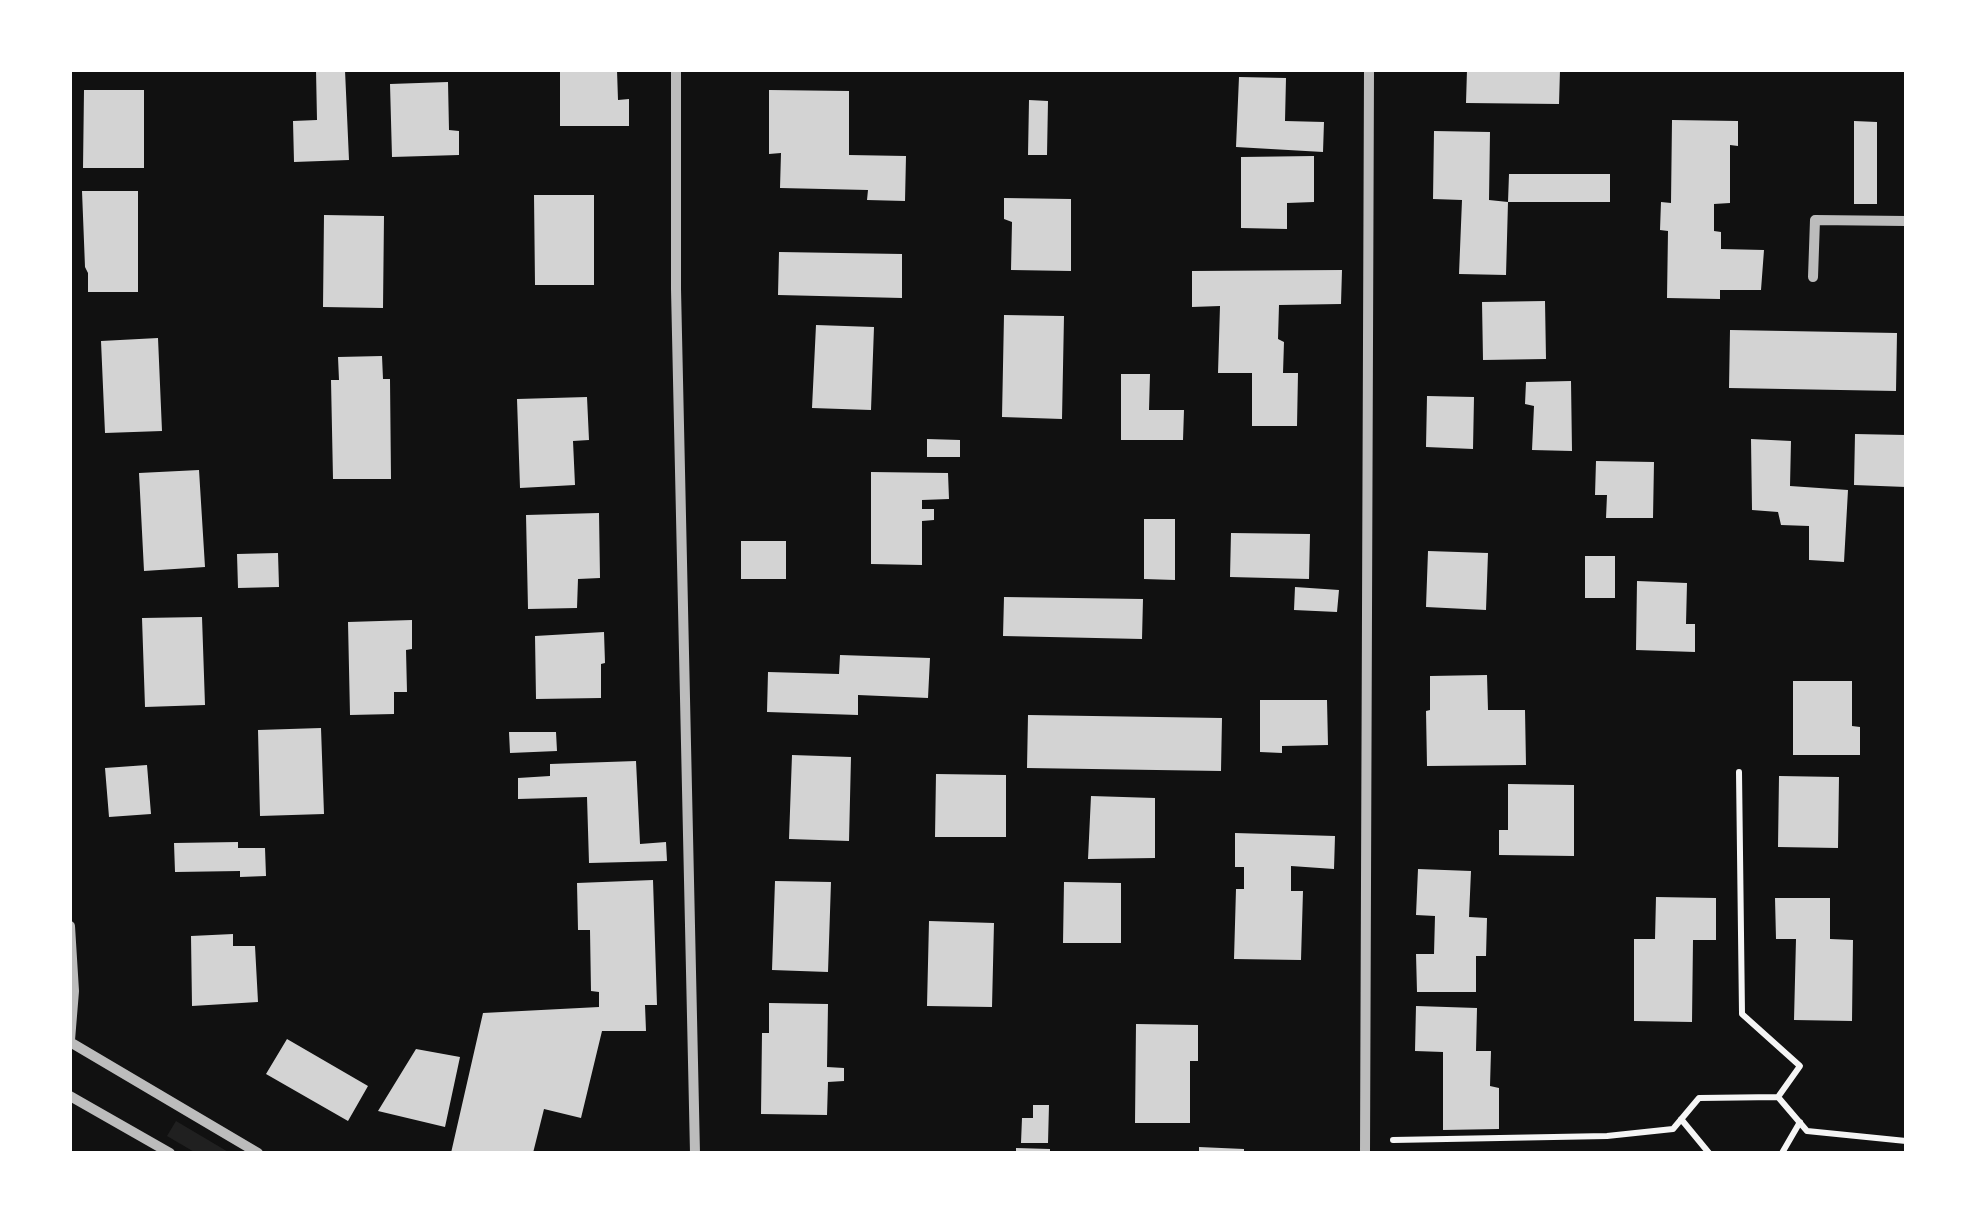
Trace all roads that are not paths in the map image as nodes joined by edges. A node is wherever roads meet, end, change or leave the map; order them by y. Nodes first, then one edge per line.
1 (676, 70) edge
2 (1369, 70) edge
3 (1906, 221) edge
4 (1813, 277) dead end
5 (70, 926) edge
6 (70, 1041) edge
7 (70, 1096) edge
8 (170, 1153) edge
9 (258, 1153) edge
10 (694, 1153) edge
11 (1365, 1153) edge

1 - 10 street
2 - 11 street
3 - 4 street
5 - 6 street
6 - 9 street
7 - 8 street

